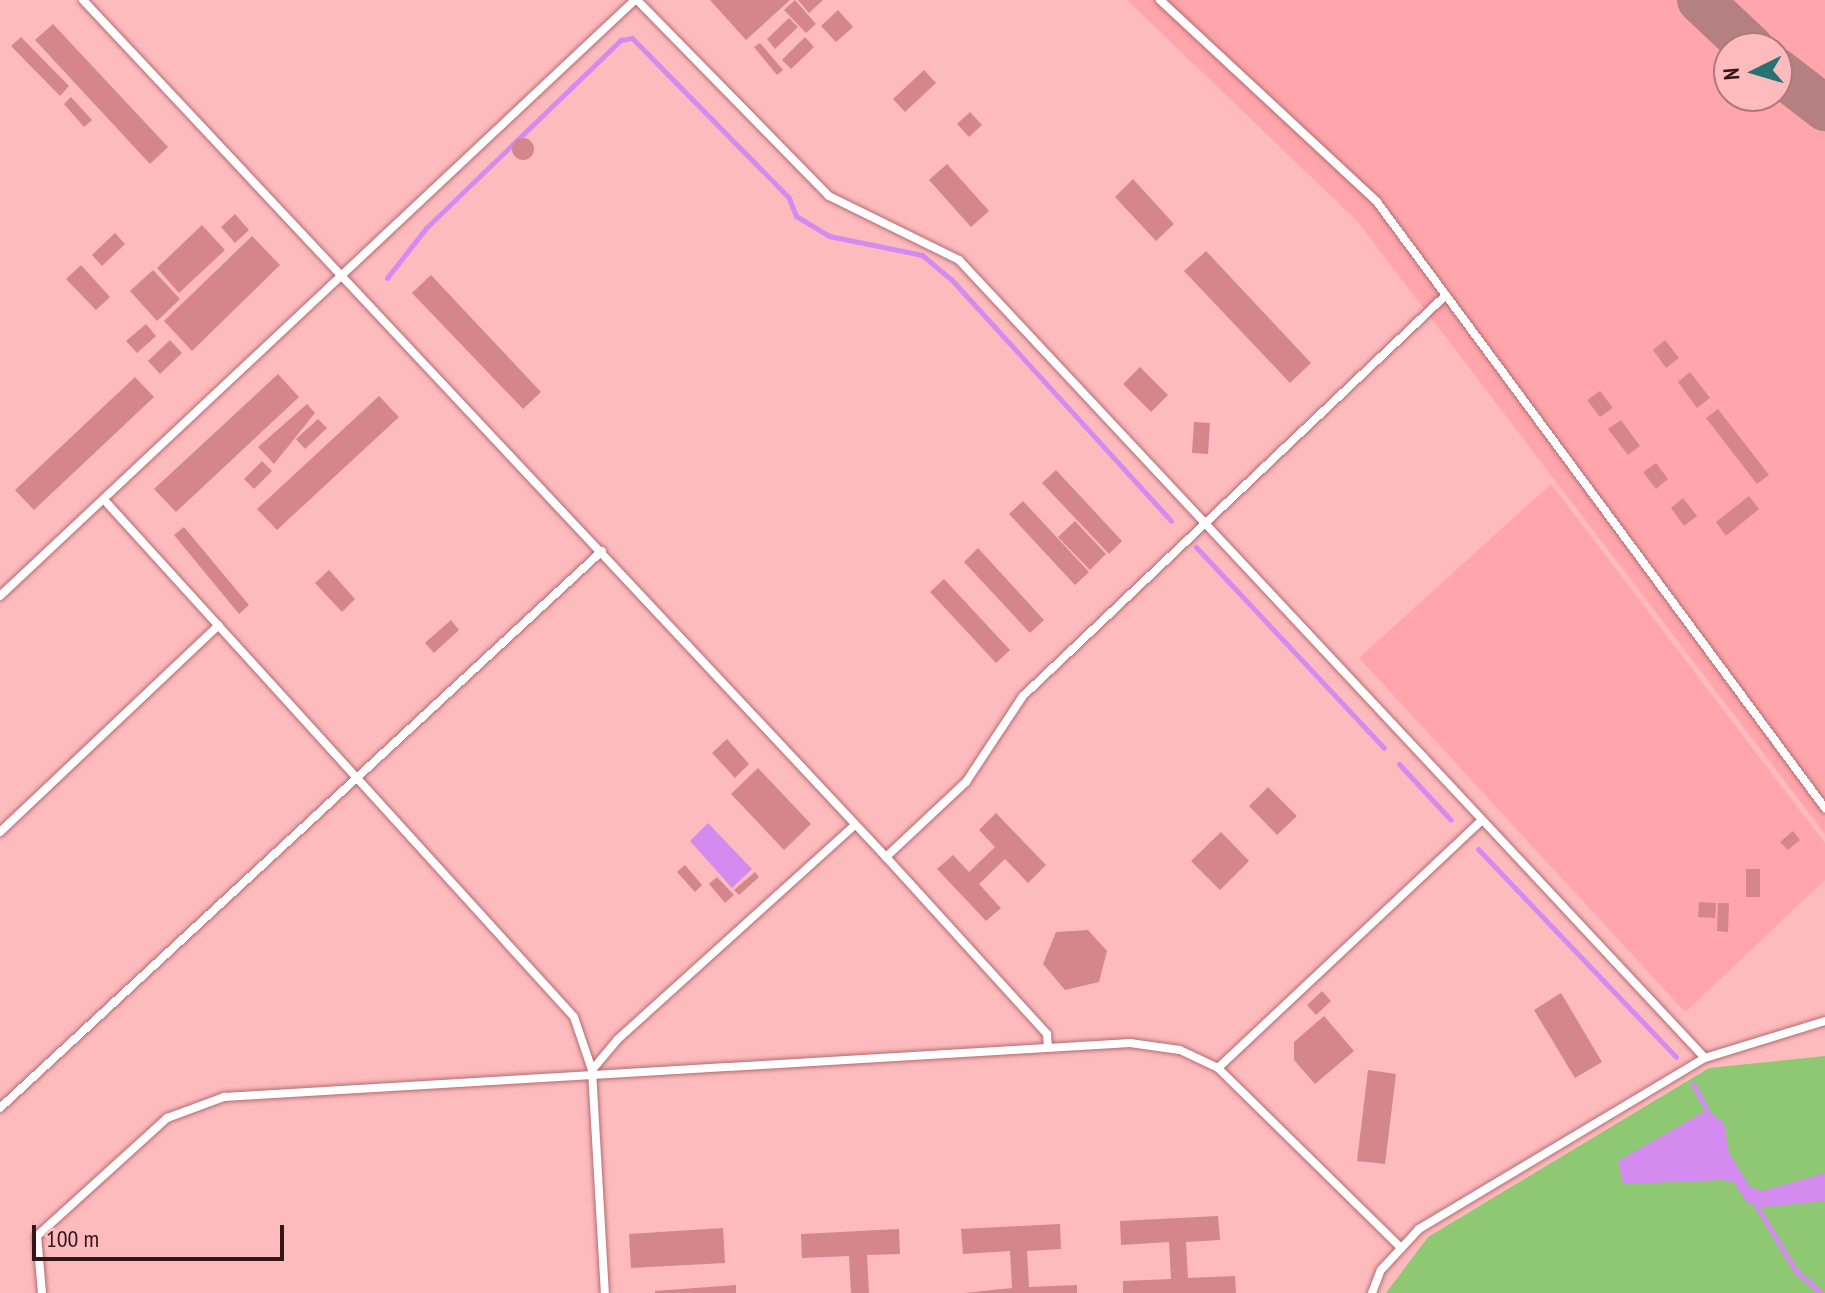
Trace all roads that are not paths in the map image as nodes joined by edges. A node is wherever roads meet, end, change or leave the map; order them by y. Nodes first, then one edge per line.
1 (83, 0) edge
2 (636, 0) edge
3 (1160, 0) edge
4 (341, 275) junction
5 (1446, 295) junction
6 (107, 503) junction
7 (1204, 524) junction
8 (602, 551) junction
9 (0, 596) edge
10 (219, 625) junction
11 (358, 777) junction
12 (1825, 808) edge
13 (1480, 822) junction
14 (854, 826) junction
15 (0, 832) edge
16 (886, 857) junction
17 (1825, 1021) edge
18 (1048, 1047) junction
19 (1705, 1058) junction
20 (1218, 1068) junction
21 (592, 1070) junction
22 (0, 1108) edge
23 (1400, 1247) junction
24 (42, 1293) edge
25 (605, 1293) edge
26 (1372, 1293) edge

1 - 4 lane
2 - 4 lane
2 - 7 lane
3 - 5 lane
4 - 6 lane
4 - 8 lane
5 - 7 lane
5 - 12 lane
6 - 9 lane
6 - 10 lane
7 - 13 lane
7 - 16 lane
8 - 11 lane
8 - 14 lane
10 - 11 lane
10 - 15 lane
11 - 21 lane
11 - 22 lane
13 - 19 lane
13 - 20 lane
14 - 16 lane
14 - 21 lane
16 - 18 lane
17 - 19 lane
18 - 20 lane
18 - 21 lane
19 - 23 lane
20 - 23 lane
21 - 24 lane
21 - 25 lane
23 - 26 lane

